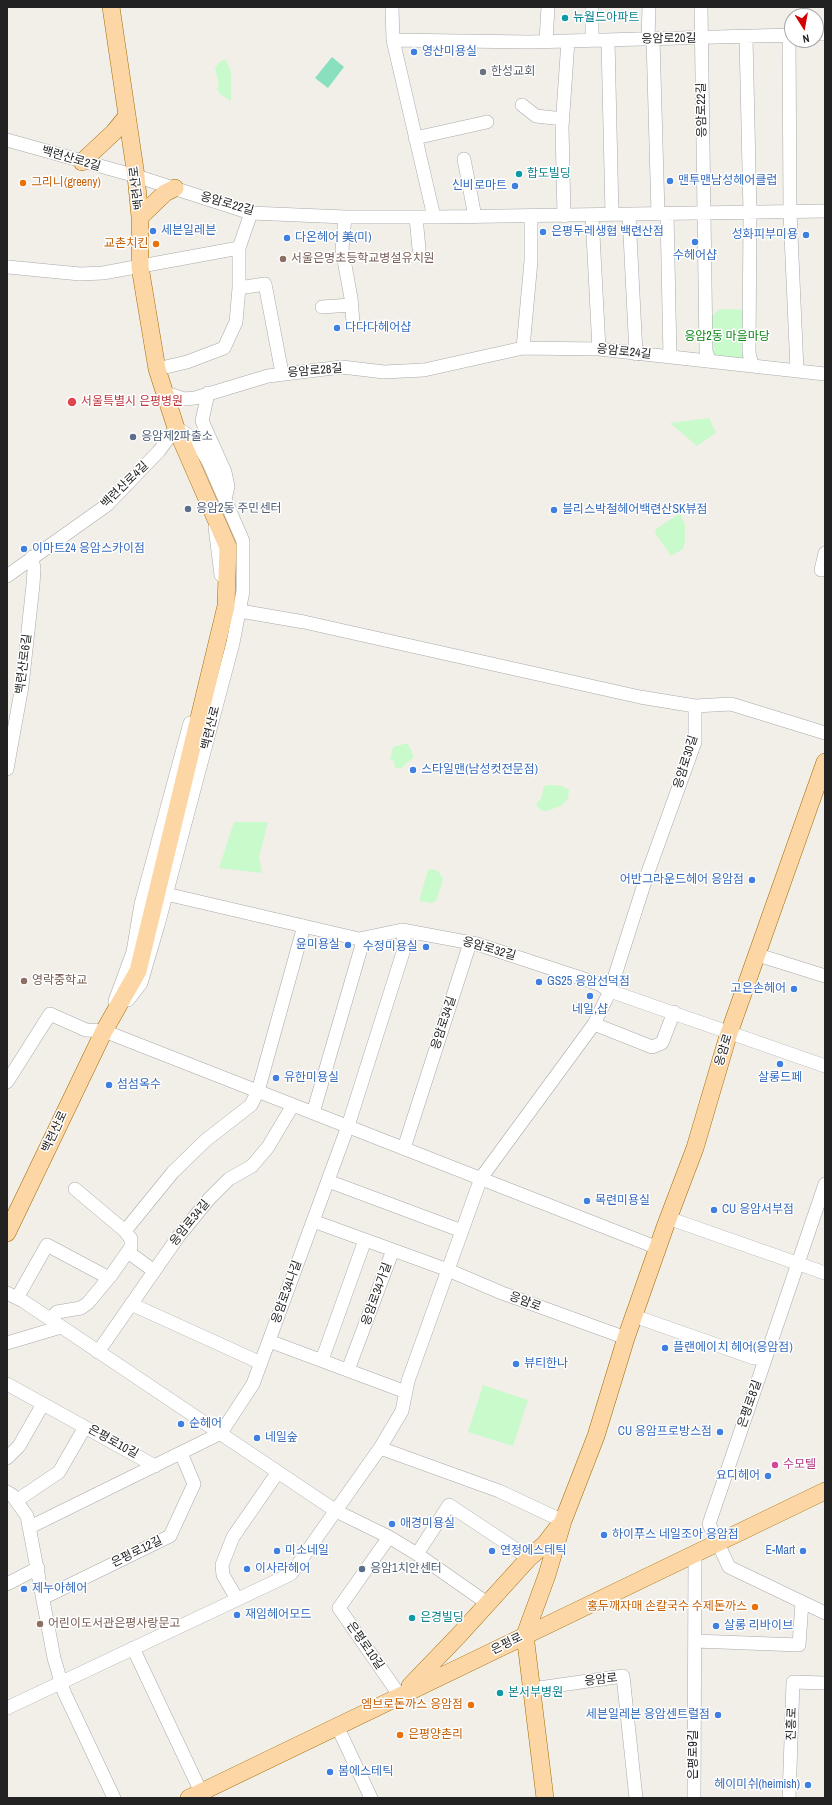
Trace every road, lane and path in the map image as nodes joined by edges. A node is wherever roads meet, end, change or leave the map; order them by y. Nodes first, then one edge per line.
1 (111, 7) edge
2 (392, 7) edge
3 (548, 7) edge
4 (592, 7) edge
5 (649, 7) edge
6 (701, 7) edge
7 (784, 35) edge
8 (746, 37) junction
9 (701, 38) junction
10 (651, 39) junction
11 (393, 40) junction
12 (592, 40) junction
13 (608, 40) junction
14 (546, 41) junction
15 (568, 41) junction
16 (791, 48) edge
17 (522, 105) dead end
18 (127, 116) junction
19 (562, 119) junction
20 (487, 122) dead end
21 (415, 138) junction
22 (7, 140) edge
23 (464, 159) dead end
24 (82, 162) junction
25 (136, 176) junction
26 (176, 188) junction
27 (251, 212) junction
28 (790, 212) junction
29 (825, 212) edge
30 (704, 213) junction
31 (750, 213) junction
32 (662, 214) junction
33 (592, 215) junction
34 (612, 215) junction
35 (629, 215) junction
36 (531, 216) junction
37 (564, 216) junction
38 (140, 217) junction
39 (345, 217) junction
40 (416, 217) junction
41 (434, 217) junction
42 (475, 217) junction
43 (239, 248) junction
44 (419, 249) dead end
45 (8, 267) dead end
46 (140, 267) junction
47 (239, 288) junction
48 (351, 305) junction
49 (322, 307) dead end
50 (353, 322) dead end
51 (523, 348) junction
52 (599, 349) junction
53 (636, 354) junction
54 (670, 357) junction
55 (709, 360) junction
56 (752, 365) junction
57 (157, 369) junction
58 (424, 370) joint
59 (797, 370) junction
60 (282, 373) junction
61 (825, 374) edge
62 (166, 393) junction
63 (208, 393) junction
64 (176, 428) junction
65 (217, 502) junction
66 (825, 553) edge
67 (32, 558) junction
68 (823, 570) edge
69 (7, 576) edge
70 (240, 611) junction
71 (695, 706) junction
72 (825, 733) edge
73 (825, 762) edge
74 (7, 769) edge
75 (166, 894) junction
76 (304, 926) junction
77 (402, 930) junction
78 (364, 938) junction
79 (470, 942) junction
80 (758, 955) junction
81 (825, 976) edge
82 (610, 990) junction
83 (674, 1012) junction
84 (594, 1024) junction
85 (104, 1031) junction
86 (730, 1032) junction
87 (825, 1066) edge
88 (7, 1082) edge
89 (258, 1091) junction
90 (293, 1105) junction
91 (313, 1113) junction
92 (348, 1126) junction
93 (404, 1148) junction
94 (481, 1178) junction
95 (328, 1181) junction
96 (825, 1184) edge
97 (76, 1189) dead end
98 (668, 1218) junction
99 (313, 1221) junction
100 (125, 1231) junction
101 (462, 1231) junction
102 (7, 1233) edge
103 (365, 1240) junction
104 (658, 1248) junction
105 (393, 1250) junction
106 (128, 1252) junction
107 (798, 1264) junction
108 (448, 1270) junction
109 (154, 1271) junction
110 (825, 1273) edge
111 (109, 1278) junction
112 (12, 1295) edge
113 (131, 1304) junction
114 (634, 1316) junction
115 (50, 1319) junction
116 (61, 1327) junction
117 (626, 1338) junction
118 (269, 1341) junction
119 (7, 1343) edge
120 (98, 1352) junction
121 (765, 1359) junction
122 (322, 1360) junction
123 (260, 1363) junction
124 (348, 1370) junction
125 (7, 1384) edge
126 (406, 1392) junction
127 (43, 1404) junction
128 (85, 1427) junction
129 (221, 1433) junction
130 (380, 1448) junction
131 (181, 1453) junction
132 (7, 1458) edge
133 (155, 1466) junction
134 (278, 1472) junction
135 (825, 1491) edge
136 (11, 1497) edge
137 (336, 1511) junction
138 (563, 1521) junction
139 (30, 1527) junction
140 (389, 1537) junction
141 (719, 1542) junction
142 (417, 1554) junction
143 (695, 1554) junction
144 (529, 1558) junction
145 (38, 1568) junction
146 (7, 1584) edge
147 (43, 1598) junction
148 (237, 1599) junction
149 (802, 1602) junction
150 (487, 1603) junction
151 (825, 1613) edge
152 (525, 1636) junction
153 (694, 1640) junction
154 (133, 1648) junction
155 (61, 1682) junction
156 (825, 1683) edge
157 (532, 1689) junction
158 (400, 1696) junction
159 (7, 1708) edge
160 (337, 1726) junction
161 (195, 1795) edge
162 (114, 1798) edge
163 (371, 1798) edge
164 (545, 1798) edge
165 (636, 1798) edge
166 (694, 1798) edge
167 (789, 1798) edge

1 - 18 main road, 백련산로
2 - 11 street
3 - 14 street
4 - 12 street
5 - 10 street
6 - 9 street, 응암로22길
7 - 8 street, 응암로20길
8 - 9 street, 응암로20길
8 - 31 street
9 - 10 street, 응암로20길
9 - 30 street, 응암로22길
10 - 13 street, 응암로20길
10 - 32 street
11 - 14 street, 응암로20길
11 - 21 street
12 - 13 street, 응암로20길
12 - 15 street, 응암로20길
13 - 34 street
14 - 15 street, 응암로20길
15 - 19 street
16 - 28 street
17 - 19 street
18 - 24 main road
18 - 25 main road, 백련산로
19 - 37 street
20 - 21 street
21 - 41 street
22 - 24 street, 백련산로2길
23 - 42 street
24 - 25 street, 백련산로2길
25 - 26 street, 응암로22길
25 - 38 main road, 백련산로
26 - 27 street, 응암로22길
26 - 38 main road
27 - 39 street, 응암로22길
27 - 43 street
28 - 29 street, 응암로22길
28 - 31 street, 응암로22길
28 - 59 street
30 - 31 street, 응암로22길
30 - 32 street, 응암로22길
30 - 55 street, 응암로22길
31 - 56 street
32 - 35 street, 응암로22길
32 - 54 street
33 - 34 street, 응암로22길
33 - 37 street, 응암로22길
33 - 52 street
34 - 35 street, 응암로22길
35 - 53 street
36 - 37 street, 응암로22길
36 - 42 street, 응암로22길
36 - 51 street
38 - 46 main road, 백련산로
39 - 40 street, 응암로22길
39 - 48 street
40 - 41 street, 응암로22길
40 - 44 street
41 - 42 street, 응암로22길
43 - 46 street
43 - 47 street
45 - 46 street
46 - 57 main road, 백련산로
47 - 57 street
47 - 60 street
48 - 49 street
48 - 50 street
51 - 52 street, 응암로24길
51 - 58 street, 응암로24길
52 - 53 street, 응암로24길
53 - 54 street, 응암로24길
54 - 55 street, 응암로24길
55 - 56 street, 응암로24길
56 - 59 street, 응암로24길
57 - 62 main road, 백련산로
58 - 60 street, 응암로28길
59 - 61 street, 응암로24길
60 - 63 street, 응암로28길
62 - 63 street, 응암로28길
62 - 64 main road, 백련산로
63 - 65 street
64 - 65 main road, 백련산로
64 - 67 street, 백련산로4길
65 - 70 street, 백련산로
65 - 85 main road, 백련산로
66 - 68 street
67 - 69 street, 백련산로4길
67 - 74 street, 백련산로6길
70 - 71 street
70 - 75 street, 백련산로
71 - 72 street
71 - 82 street, 응암로30길
73 - 80 main road, 응암로
75 - 76 street, 응암로32길
75 - 85 street, 백련산로
76 - 78 street, 응암로32길
76 - 89 street
77 - 78 street, 응암로32길
77 - 79 street, 응암로32길
77 - 92 street
78 - 91 street
79 - 82 street, 응암로32길
79 - 93 street, 응암로34길
80 - 81 street
80 - 86 main road, 응암로
82 - 83 street, 응암로32길
82 - 84 street
83 - 84 street
83 - 86 street, 응암로32길
84 - 94 street
85 - 88 street
85 - 89 street
85 - 102 main road, 백련산로
86 - 87 street, 응암로32길
86 - 98 main road, 응암로
89 - 90 street
89 - 100 street
90 - 91 street
90 - 109 street, 응암로34길
91 - 92 street
92 - 93 street
92 - 95 street, 응암로34나길
93 - 94 street
94 - 101 street
94 - 104 street
95 - 99 street, 응암로34나길
95 - 101 street
96 - 107 street, 은평로8길
97 - 100 street
98 - 104 main road, 응암로
98 - 107 street
99 - 103 street
99 - 118 street, 응암로34나길
100 - 106 street
101 - 108 street
103 - 105 street
103 - 122 street
104 - 114 main road, 응암로
105 - 108 street, 응암로34가길
105 - 124 street, 응암로34가길
106 - 109 street
106 - 111 street
107 - 110 street
107 - 121 street, 은평로8길
108 - 117 street, 응암로
108 - 126 street
109 - 113 street, 응암로34길
111 - 112 street
111 - 115 street
112 - 115 street
113 - 120 street, 응암로34길
113 - 123 street
114 - 117 main road, 응암로
114 - 121 street
115 - 116 street
116 - 119 street
116 - 120 street
117 - 138 main road, 응암로
118 - 122 street
118 - 123 street, 응암로34나길
120 - 129 street
121 - 141 street, 은평로8길
122 - 124 street
123 - 129 street, 응암로34나길
124 - 126 street
125 - 127 street, 은평로10길
126 - 130 street
127 - 128 street, 은평로10길
127 - 132 street
128 - 133 street, 은평로10길
128 - 136 street
129 - 131 street
129 - 134 street
130 - 137 street
130 - 138 street
131 - 133 street
131 - 147 street, 은평로12길
133 - 139 street
134 - 137 street
134 - 148 street
135 - 141 main road, 은평로
136 - 139 street
137 - 140 street
137 - 148 street
138 - 144 main road
138 - 152 main road, 응암로
139 - 145 street
140 - 142 street
140 - 158 street, 은평로10길
141 - 143 main road, 은평로
141 - 149 street, 은평로8길
142 - 144 street
142 - 150 street
143 - 152 main road, 은평로
143 - 153 street, 은평로9길
144 - 150 main road
145 - 146 street
145 - 147 street
147 - 155 street
148 - 154 street
149 - 151 street, 은평로8길
149 - 153 street
150 - 158 main road
152 - 157 main road, 응암로
152 - 158 main road, 은평로
153 - 166 street, 은평로9길
154 - 155 street
154 - 161 street
155 - 159 street
155 - 162 street
156 - 167 street, 진흥로
157 - 164 main road, 응암로
157 - 165 street, 응암로
158 - 160 main road, 은평로
160 - 161 main road, 은평로
160 - 163 street

